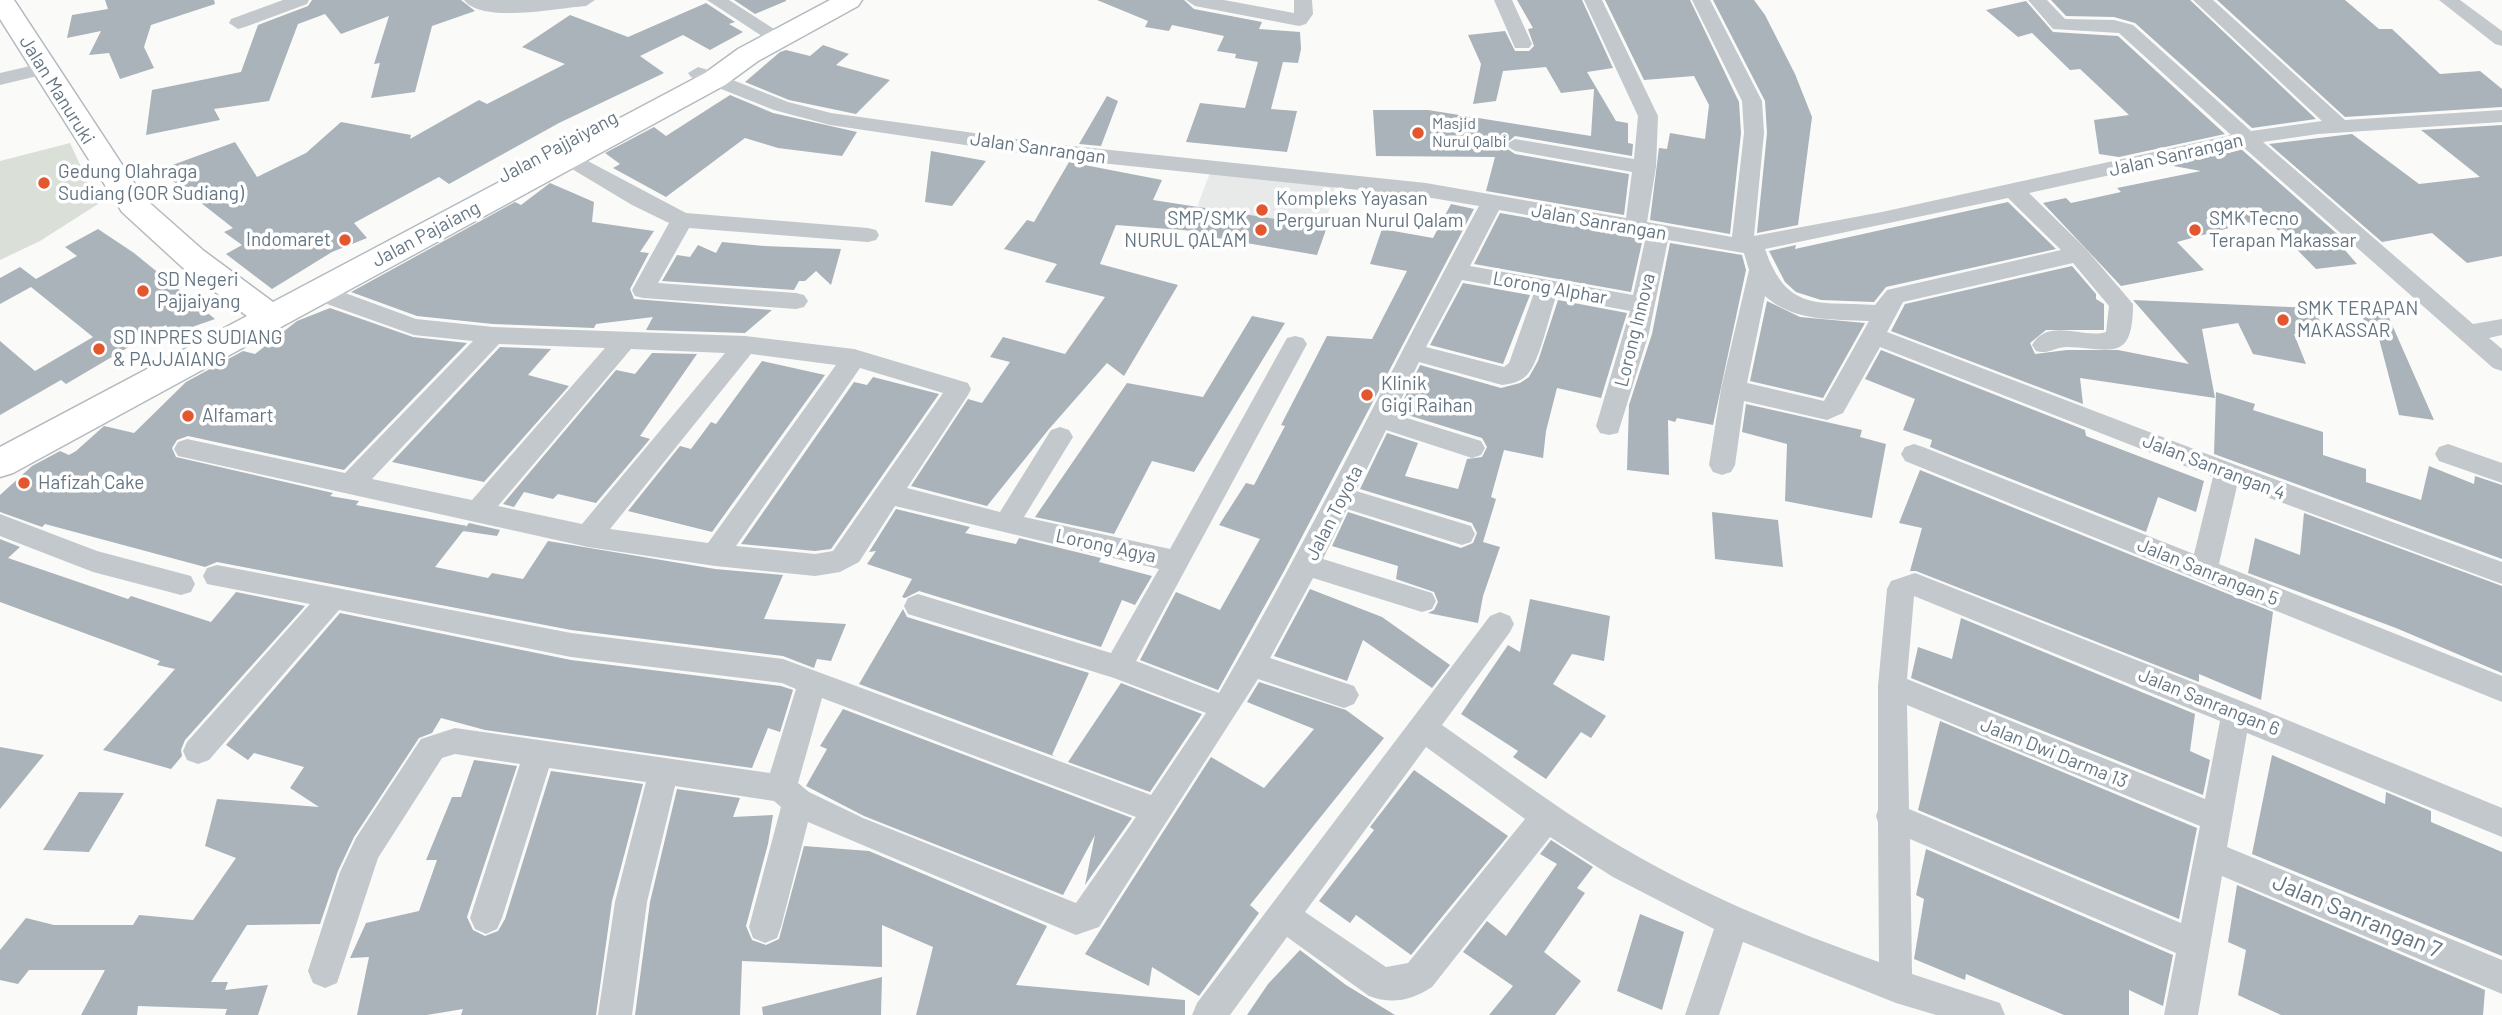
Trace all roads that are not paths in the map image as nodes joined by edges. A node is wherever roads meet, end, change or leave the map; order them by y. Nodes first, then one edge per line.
1 (1, 0) edge
2 (300, 0) edge
3 (473, 0) edge
4 (586, 0) edge
5 (716, 0) edge
6 (849, 0) edge
7 (1195, 0) edge
8 (1304, 0) edge
9 (1503, 0) edge
10 (1593, 0) edge
11 (1701, 0) edge
12 (2037, 0) edge
13 (2202, 0) edge
14 (2448, 0) edge
15 (238, 23) dead end
16 (778, 38) junction
17 (2502, 40) edge
18 (1522, 44) dead end
19 (43, 69) junction
20 (706, 76) junction
21 (0, 79) edge
22 (2502, 116) edge
23 (2339, 126) junction
24 (2248, 138) junction
25 (1515, 145) dead end
26 (569, 158) junction
27 (1645, 167) junction
28 (2013, 190) junction
29 (1492, 203) junction
30 (682, 220) junction
31 (1646, 231) junction
32 (868, 235) dead end
33 (1747, 245) junction
34 (2078, 254) junction
35 (1457, 271) junction
36 (1759, 273) junction
37 (1548, 286) junction
38 (318, 292) junction
39 (796, 301) dead end
40 (1644, 305) junction
41 (264, 312) junction
42 (1879, 325) junction
43 (2502, 327) edge
44 (2470, 333) junction
45 (493, 335) junction
46 (626, 339) junction
47 (1295, 344) dead end
48 (746, 345) junction
49 (2044, 345) dead end
50 (1412, 352) junction
51 (854, 358) junction
52 (2502, 362) edge
53 (1733, 389) junction
54 (1381, 419) junction
55 (1609, 426) dead end
56 (1060, 437) dead end
57 (0, 442) edge
58 (1472, 448) dead end
59 (187, 449) dead end
60 (1914, 454) dead end
61 (2448, 454) dead end
62 (0, 463) edge
63 (1722, 466) dead end
64 (2227, 472) junction
65 (2502, 473) edge
66 (350, 485) junction
67 (888, 494) junction
68 (1341, 497) junction
69 (477, 513) junction
70 (1006, 524) junction
71 (0, 525) edge
72 (1462, 534) dead end
73 (588, 536) junction
74 (715, 555) junction
75 (1177, 562) junction
76 (1307, 565) junction
77 (2204, 570) junction
78 (2502, 573) edge
79 (217, 576) dead end
80 (181, 584) dead end
81 (332, 598) junction
82 (1422, 601) dead end
83 (918, 606) dead end
84 (1500, 624) dead end
85 (1251, 664) junction
86 (1118, 667) junction
87 (813, 681) junction
88 (1892, 686) junction
89 (2502, 689) edge
90 (1344, 695) dead end
91 (1226, 708) junction
92 (2236, 712) junction
93 (1421, 727) junction
94 (198, 751) dead end
95 (539, 752) junction
96 (664, 771) junction
97 (789, 795) junction
98 (1157, 811) junction
99 (1548, 815) junction
100 (1891, 816) junction
101 (2216, 818) junction
102 (2502, 823) edge
103 (2211, 856) junction
104 (1283, 915) junction
105 (486, 918) dead end
106 (1733, 921) junction
107 (765, 927) dead end
108 (2192, 944) junction
109 (325, 971) dead end
110 (2502, 977) edge
111 (1896, 986) junction
112 (615, 1015) edge
113 (1209, 1015) edge
114 (1702, 1015) edge
115 (1988, 1015) edge
116 (2182, 1015) edge

1 - 19 main road, Jalan Manuruki
2 - 15 street
3 - 4 street
5 - 16 street
6 - 16 main road
7 - 8 street
9 - 18 street
10 - 27 street
11 - 33 street
12 - 24 street
13 - 23 street
14 - 17 street
16 - 20 main road, Jalan Pajjaiyang
19 - 21 street
19 - 41 main road, Jalan Manuruki
20 - 26 main road, Jalan Pajaiang
20 - 29 street, Jalan Sanrangan
20 - 41 main road, Jalan Pajjaiyang
22 - 23 street, Jalan Sanrangan
23 - 24 street, Jalan Sanrangan
24 - 28 street, Jalan Sanrangan
24 - 44 street
25 - 27 street
26 - 30 street
26 - 38 main road, Jalan Pajaiang
27 - 31 street
28 - 33 street, Jalan Sanrangan
28 - 34 street
29 - 31 street, Jalan Sanrangan
29 - 35 street, Jalan Toyota
30 - 32 street
30 - 39 street
31 - 33 street, Jalan Sanrangan
31 - 40 street, Lorong Innova
33 - 36 street
34 - 42 street
34 - 49 street
35 - 37 street, Lorong Alphar
35 - 50 street, Jalan Toyota
36 - 42 street, Jalan Sanrangan 4
36 - 53 street
37 - 40 street, Lorong Alphar
37 - 50 street
38 - 41 main road, Jalan Pajaiang
38 - 45 street
40 - 55 street, Lorong Innova
41 - 57 main road, Jalan Pajjaiyang
41 - 62 main road, Jalan Pajaiang
42 - 53 street
42 - 64 street, Jalan Sanrangan 4
43 - 44 street
44 - 52 street
45 - 46 street
45 - 66 street
46 - 48 street
46 - 69 street
47 - 75 street
48 - 51 street
48 - 73 street
50 - 54 street, Jalan Toyota
51 - 67 street
51 - 74 street
53 - 63 street
54 - 58 street
54 - 68 street, Jalan Toyota
56 - 70 street
59 - 66 street
60 - 77 street, Jalan Sanrangan 5
61 - 65 street
64 - 77 street
64 - 78 street, Jalan Sanrangan 4
66 - 69 street
67 - 70 street, Lorong Agya
67 - 74 street
68 - 72 street
68 - 76 street, Jalan Toyota
69 - 73 street
70 - 75 street, Lorong Agya
71 - 80 street
73 - 74 street
75 - 86 street, Lorong Agya
76 - 82 street
76 - 85 street, Jalan Toyota
77 - 89 street, Jalan Sanrangan 5
79 - 81 street
81 - 87 street
81 - 94 street
83 - 86 street
84 - 93 street
85 - 90 street
85 - 91 street, Jalan Toyota
86 - 91 street
87 - 97 street
87 - 98 street
88 - 92 street, Jalan Sanrangan 6
88 - 100 street
88 - 101 street, Jalan Dwi Darma 13
91 - 98 street, Jalan Toyota
92 - 101 street
92 - 102 street, Jalan Sanrangan 6
93 - 99 street
93 - 104 street
95 - 96 street
95 - 105 street
95 - 109 street
96 - 97 street
96 - 112 street
97 - 98 street, Jalan Toyota
97 - 107 street
99 - 104 street
99 - 106 street
100 - 108 street
100 - 111 street
101 - 103 street
103 - 108 street
103 - 110 street, Jalan Sanrangan 7
104 - 113 street
106 - 111 street
106 - 114 street
108 - 116 street
111 - 115 street

